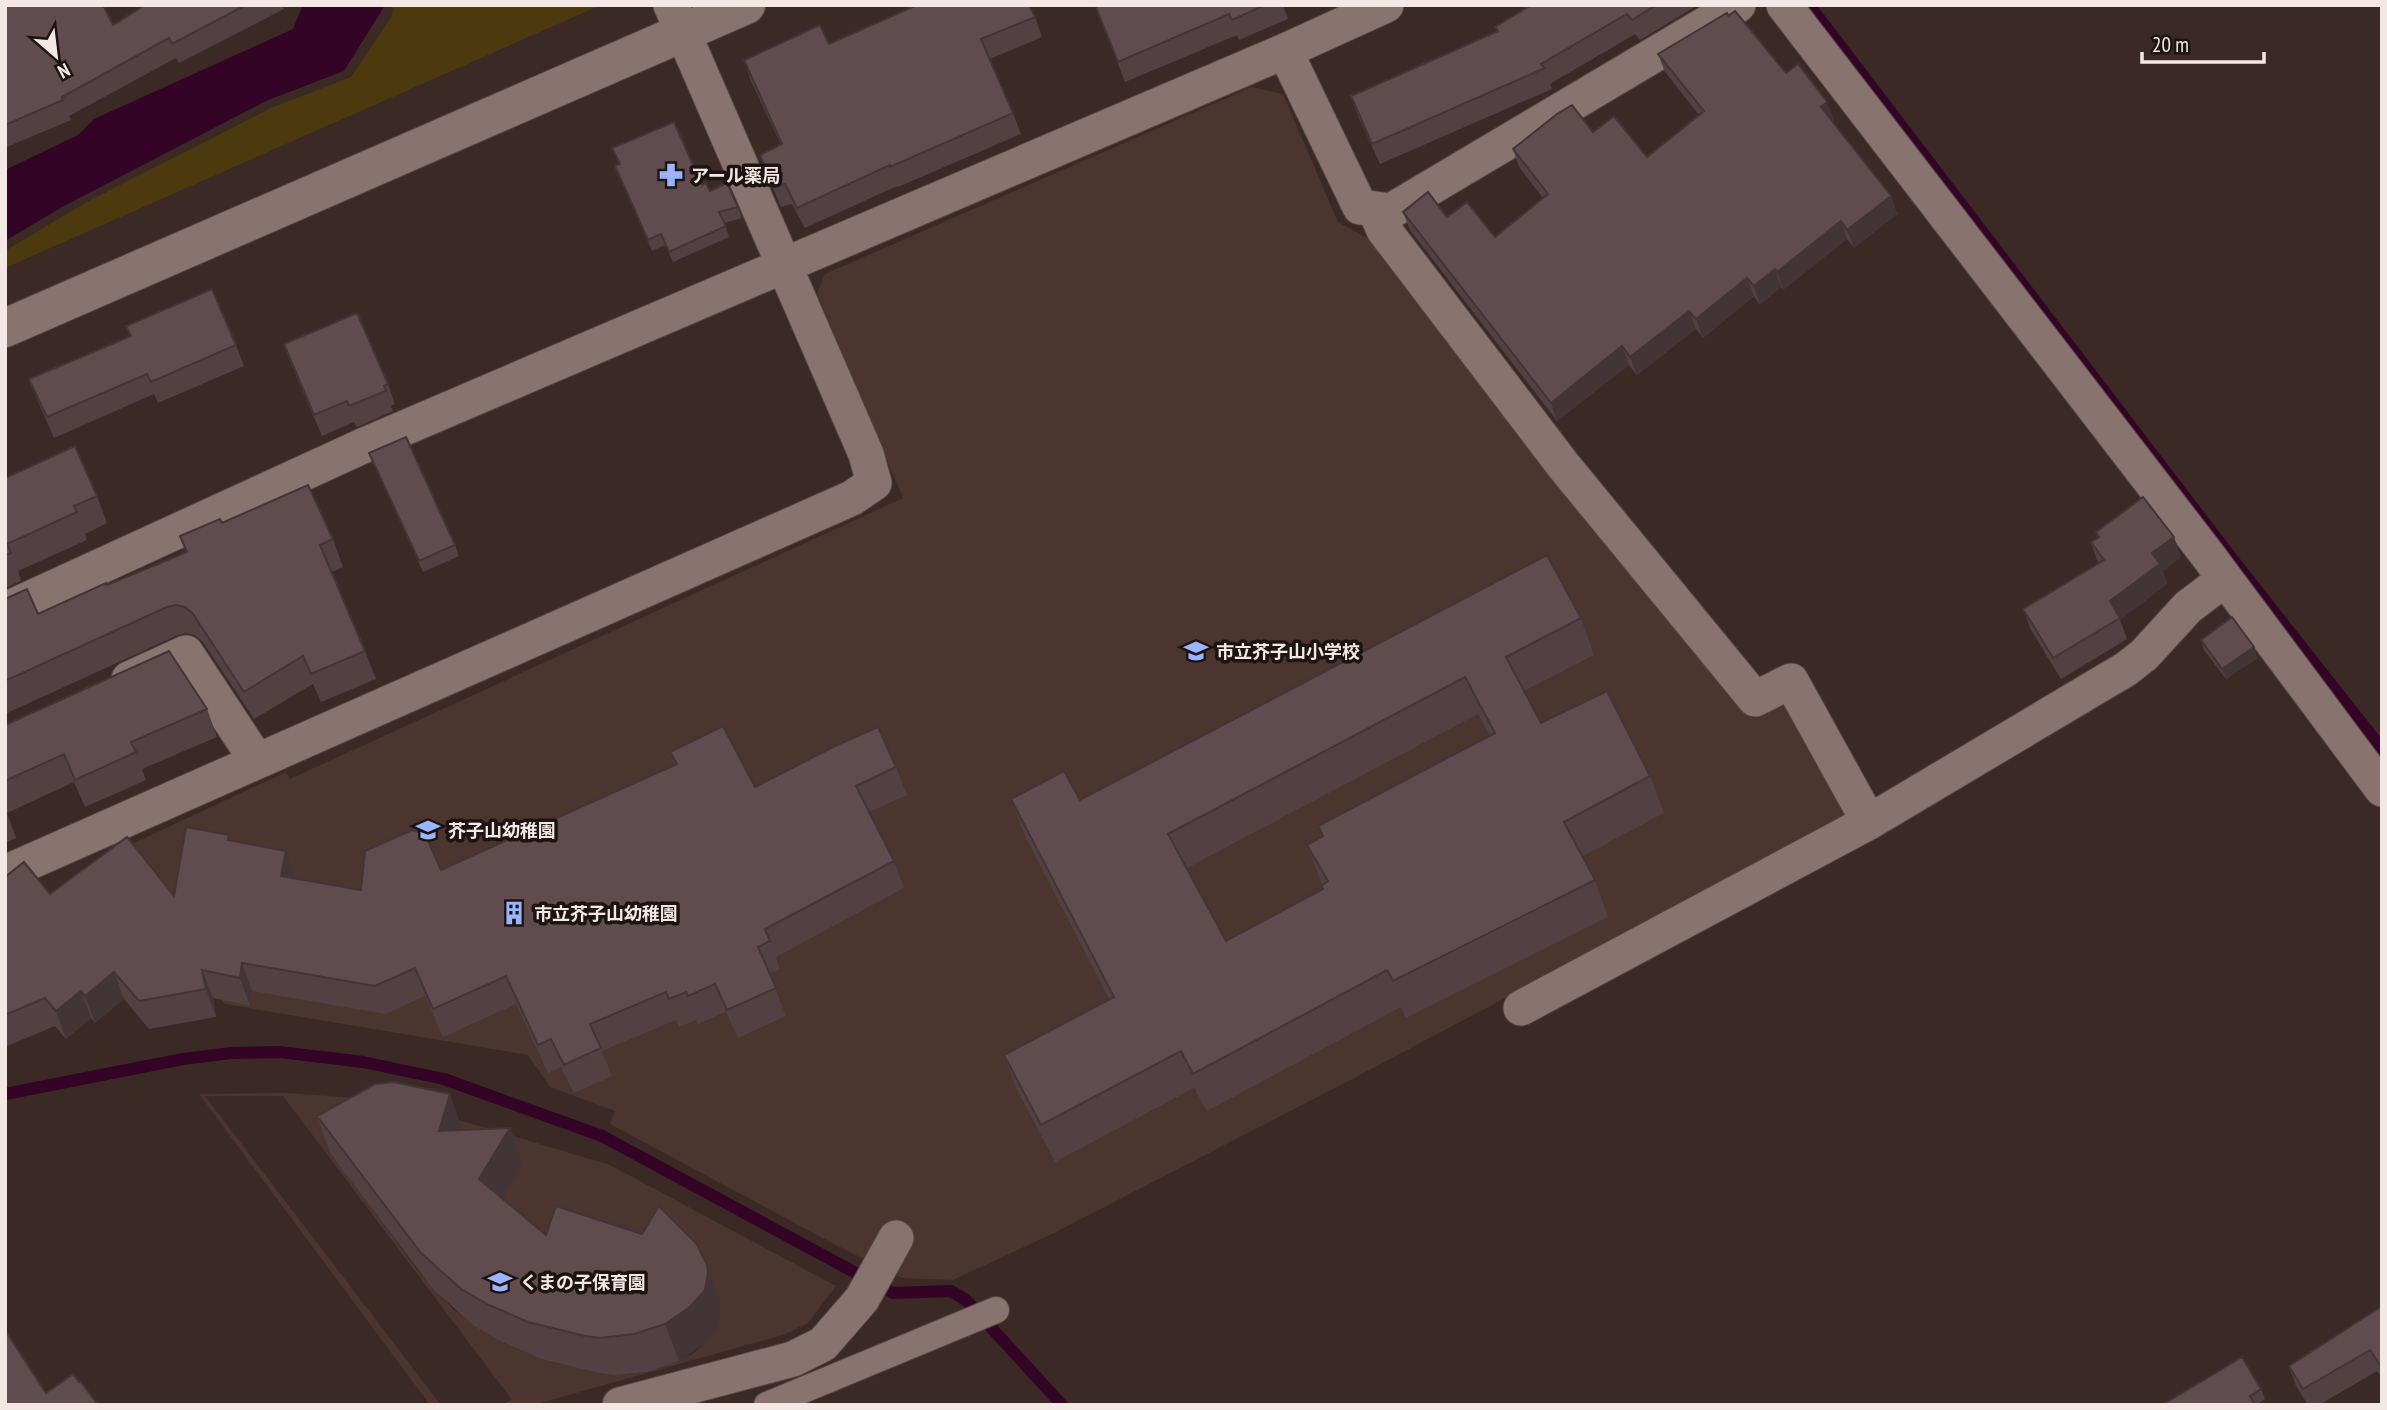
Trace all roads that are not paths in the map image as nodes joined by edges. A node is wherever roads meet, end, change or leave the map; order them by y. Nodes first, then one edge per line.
1 (746, 5) edge
2 (1386, 5) edge
3 (1738, 5) edge
4 (1784, 5) edge
5 (678, 19) edge
6 (1285, 51) junction
7 (1375, 209) junction
8 (783, 265) junction
9 (5, 328) edge
10 (2225, 579) junction
11 (5, 610) edge
12 (102, 692) edge
13 (257, 761) junction
14 (2382, 789) edge
15 (1868, 822) junction
16 (5, 873) edge
17 (1521, 1008) dead end
18 (888, 1253) dead end
19 (996, 1310) dead end
20 (620, 1405) edge
21 (766, 1405) edge

1 - 5 street
2 - 6 street
3 - 7 street
4 - 10 street
5 - 8 street
5 - 9 street
6 - 7 street
6 - 8 street
7 - 15 street
8 - 11 street
8 - 13 street
10 - 14 street
10 - 15 street
12 - 13 street
13 - 16 street
15 - 17 street
18 - 20 street
19 - 21 street

